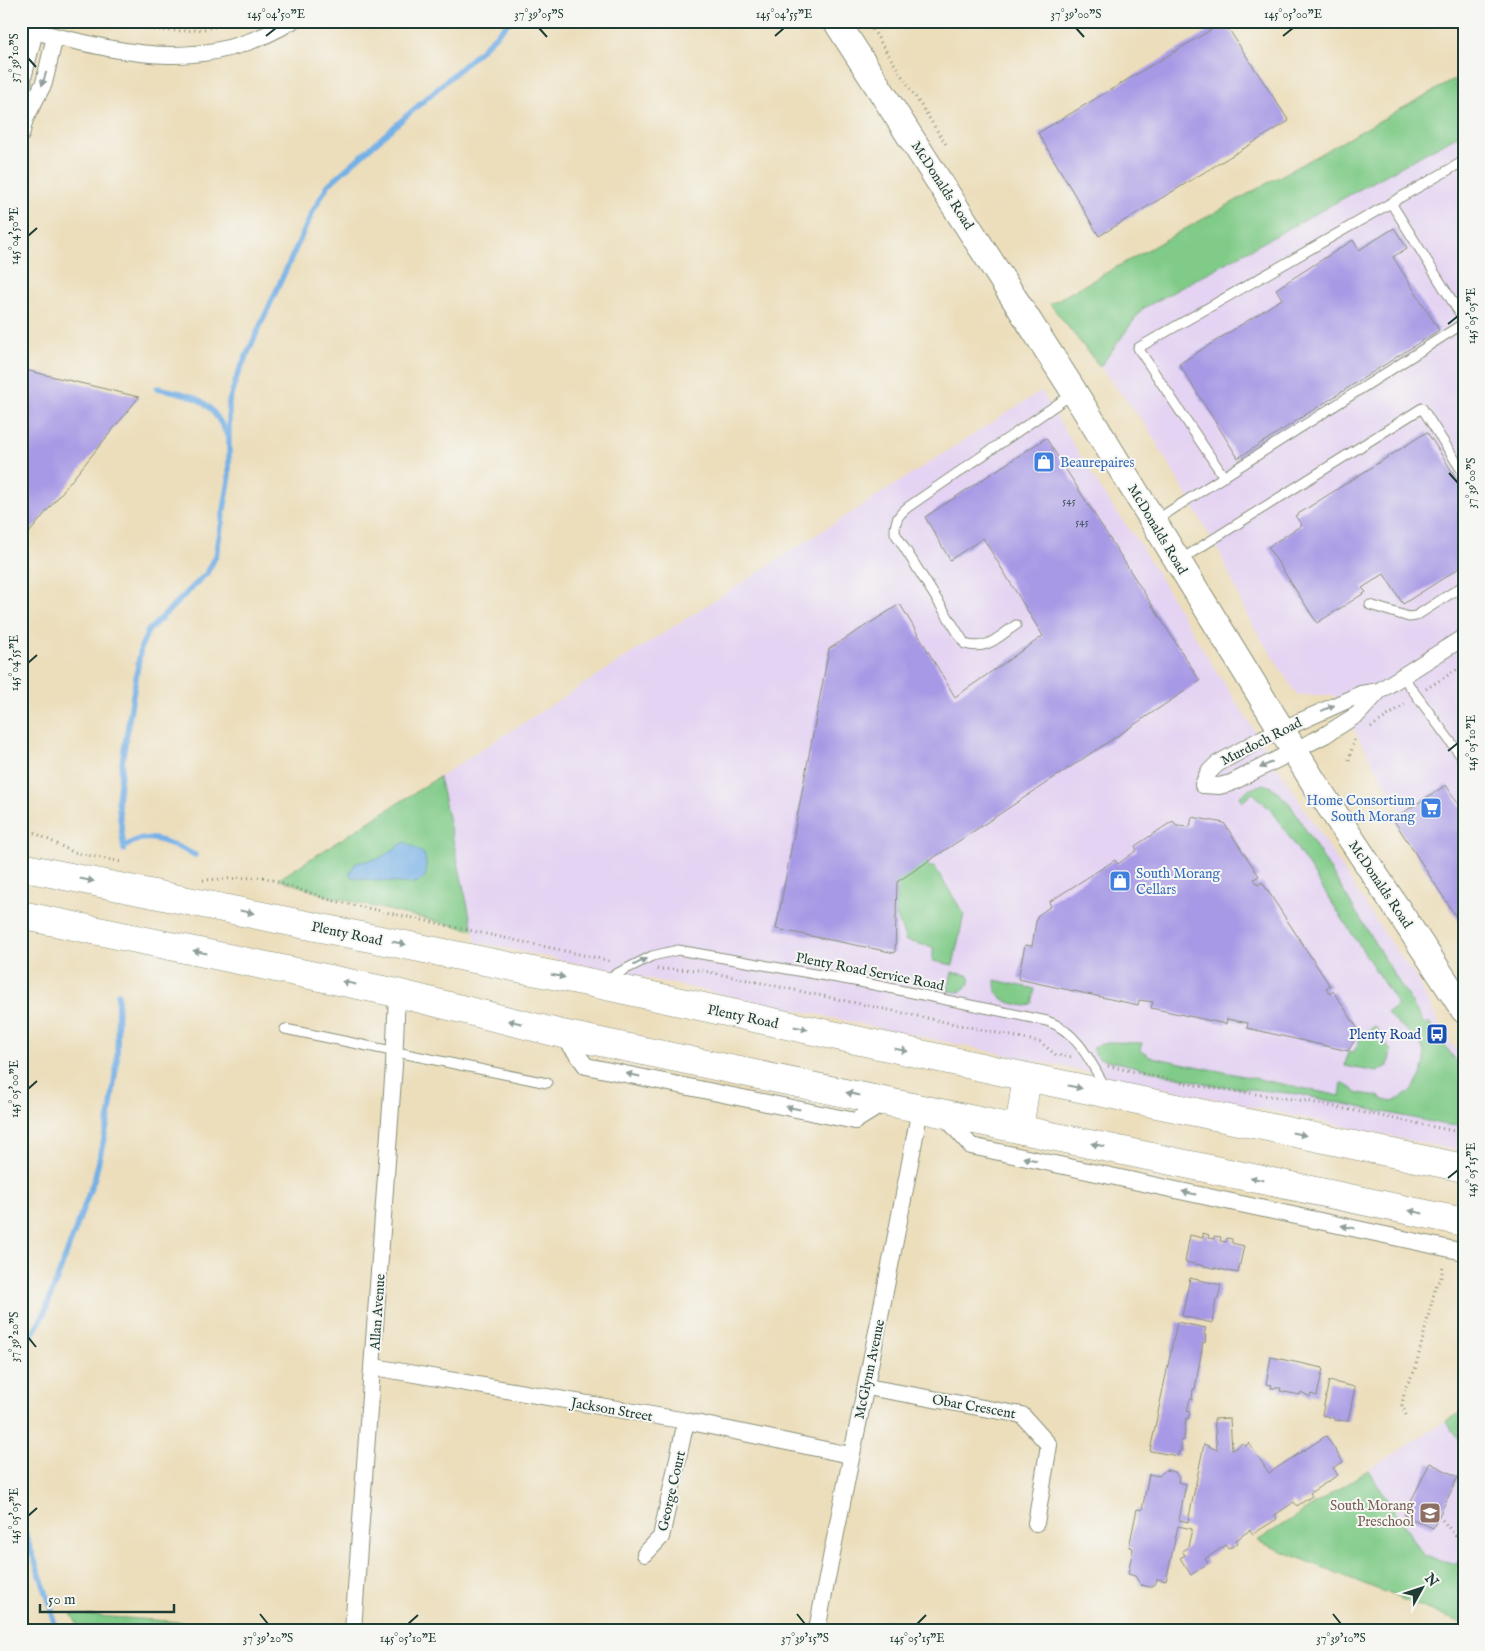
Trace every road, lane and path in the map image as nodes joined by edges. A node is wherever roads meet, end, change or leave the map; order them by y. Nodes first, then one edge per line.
1 (105, 21) edge
2 (234, 21) edge
3 (292, 21) edge
4 (836, 21) edge
5 (867, 21) edge
6 (28, 29) edge
7 (55, 36) junction
8 (23, 127) edge
9 (947, 146) dead end
10 (1464, 161) edge
11 (1390, 203) junction
12 (1464, 321) edge
13 (1074, 392) junction
14 (1464, 474) edge
15 (1224, 477) junction
16 (1154, 522) junction
17 (1178, 562) junction
18 (1464, 585) edge
19 (1370, 605) dead end
20 (1016, 625) dead end
21 (1464, 637) edge
22 (1464, 664) edge
23 (1403, 677) junction
24 (1379, 691) junction
25 (1417, 696) junction
26 (1368, 728) dead end
27 (1361, 733) dead end
28 (1287, 740) junction
29 (1349, 760) dead end
30 (1464, 760) edge
31 (21, 826) edge
32 (129, 864) dead end
33 (21, 867) edge
34 (195, 878) dead end
35 (21, 915) edge
36 (618, 963) dead end
37 (649, 969) dead end
38 (597, 984) junction
39 (397, 993) junction
40 (1464, 1010) edge
41 (285, 1029) dead end
42 (394, 1051) junction
43 (1075, 1057) dead end
44 (1102, 1065) dead end
45 (1027, 1077) junction
46 (547, 1083) dead end
47 (1108, 1094) junction
48 (931, 1110) junction
49 (1020, 1129) junction
50 (1464, 1132) edge
51 (1200, 1166) junction
52 (1464, 1168) edge
53 (1243, 1205) junction
54 (1464, 1222) edge
55 (1464, 1252) edge
56 (1443, 1265) dead end
57 (374, 1367) junction
58 (867, 1386) junction
59 (1406, 1415) dead end
60 (686, 1421) junction
61 (850, 1455) junction
62 (1439, 1516) dead end
63 (1036, 1523) dead end
64 (1464, 1546) edge
65 (645, 1554) dead end
66 (353, 1630) edge
67 (817, 1630) edge

1 - 2 path
3 - 7 street
4 - 13 main road, McDonalds Road
5 - 9 path
6 - 7 street
6 - 8 street
7 -> 8 street
10 - 11 lane
11 - 12 lane
11 - 15 lane
12 - 15 lane
13 - 16 main road, McDonalds Road
13 - 20 lane
14 - 17 lane
15 - 16 lane
16 - 17 main road, McDonalds Road
17 - 28 main road, McDonalds Road
18 - 19 lane
21 - 23 street, Murdoch Road
22 - 25 path
23 - 24 street, Murdoch Road
23 - 25 lane
28 -> 24 street, Murdoch Road
24 -> 28 street, Murdoch Road
25 - 26 path
25 - 30 lane
27 - 29 path
28 - 40 main road, McDonalds Road
31 - 32 path
33 -> 38 highway, Plenty Road
34 - 36 path
39 -> 35 highway
37 - 43 path
38 -> 45 highway, Plenty Road
38 -> 47 lane, Plenty Road Service Road
39 - 42 street, Allan Avenue
48 -> 39 highway
41 - 42 lane
42 - 46 lane
42 - 57 street, Allan Avenue
44 - 50 path
45 -> 47 highway, Plenty Road
45 - 49 highway
47 -> 52 highway, Plenty Road
48 - 49 highway
53 -> 48 street
48 - 58 street, McGlynn Avenue
51 -> 49 highway
51 - 53 street
54 -> 51 highway
55 -> 53 street
56 - 59 path
57 - 60 street, Jackson Street
57 - 66 street, Allan Avenue
58 - 61 street, McGlynn Avenue
58 - 63 street, Obar Crescent
60 - 61 street, Jackson Street
60 - 65 street, George Court
61 - 67 street, McGlynn Avenue
62 - 64 path

